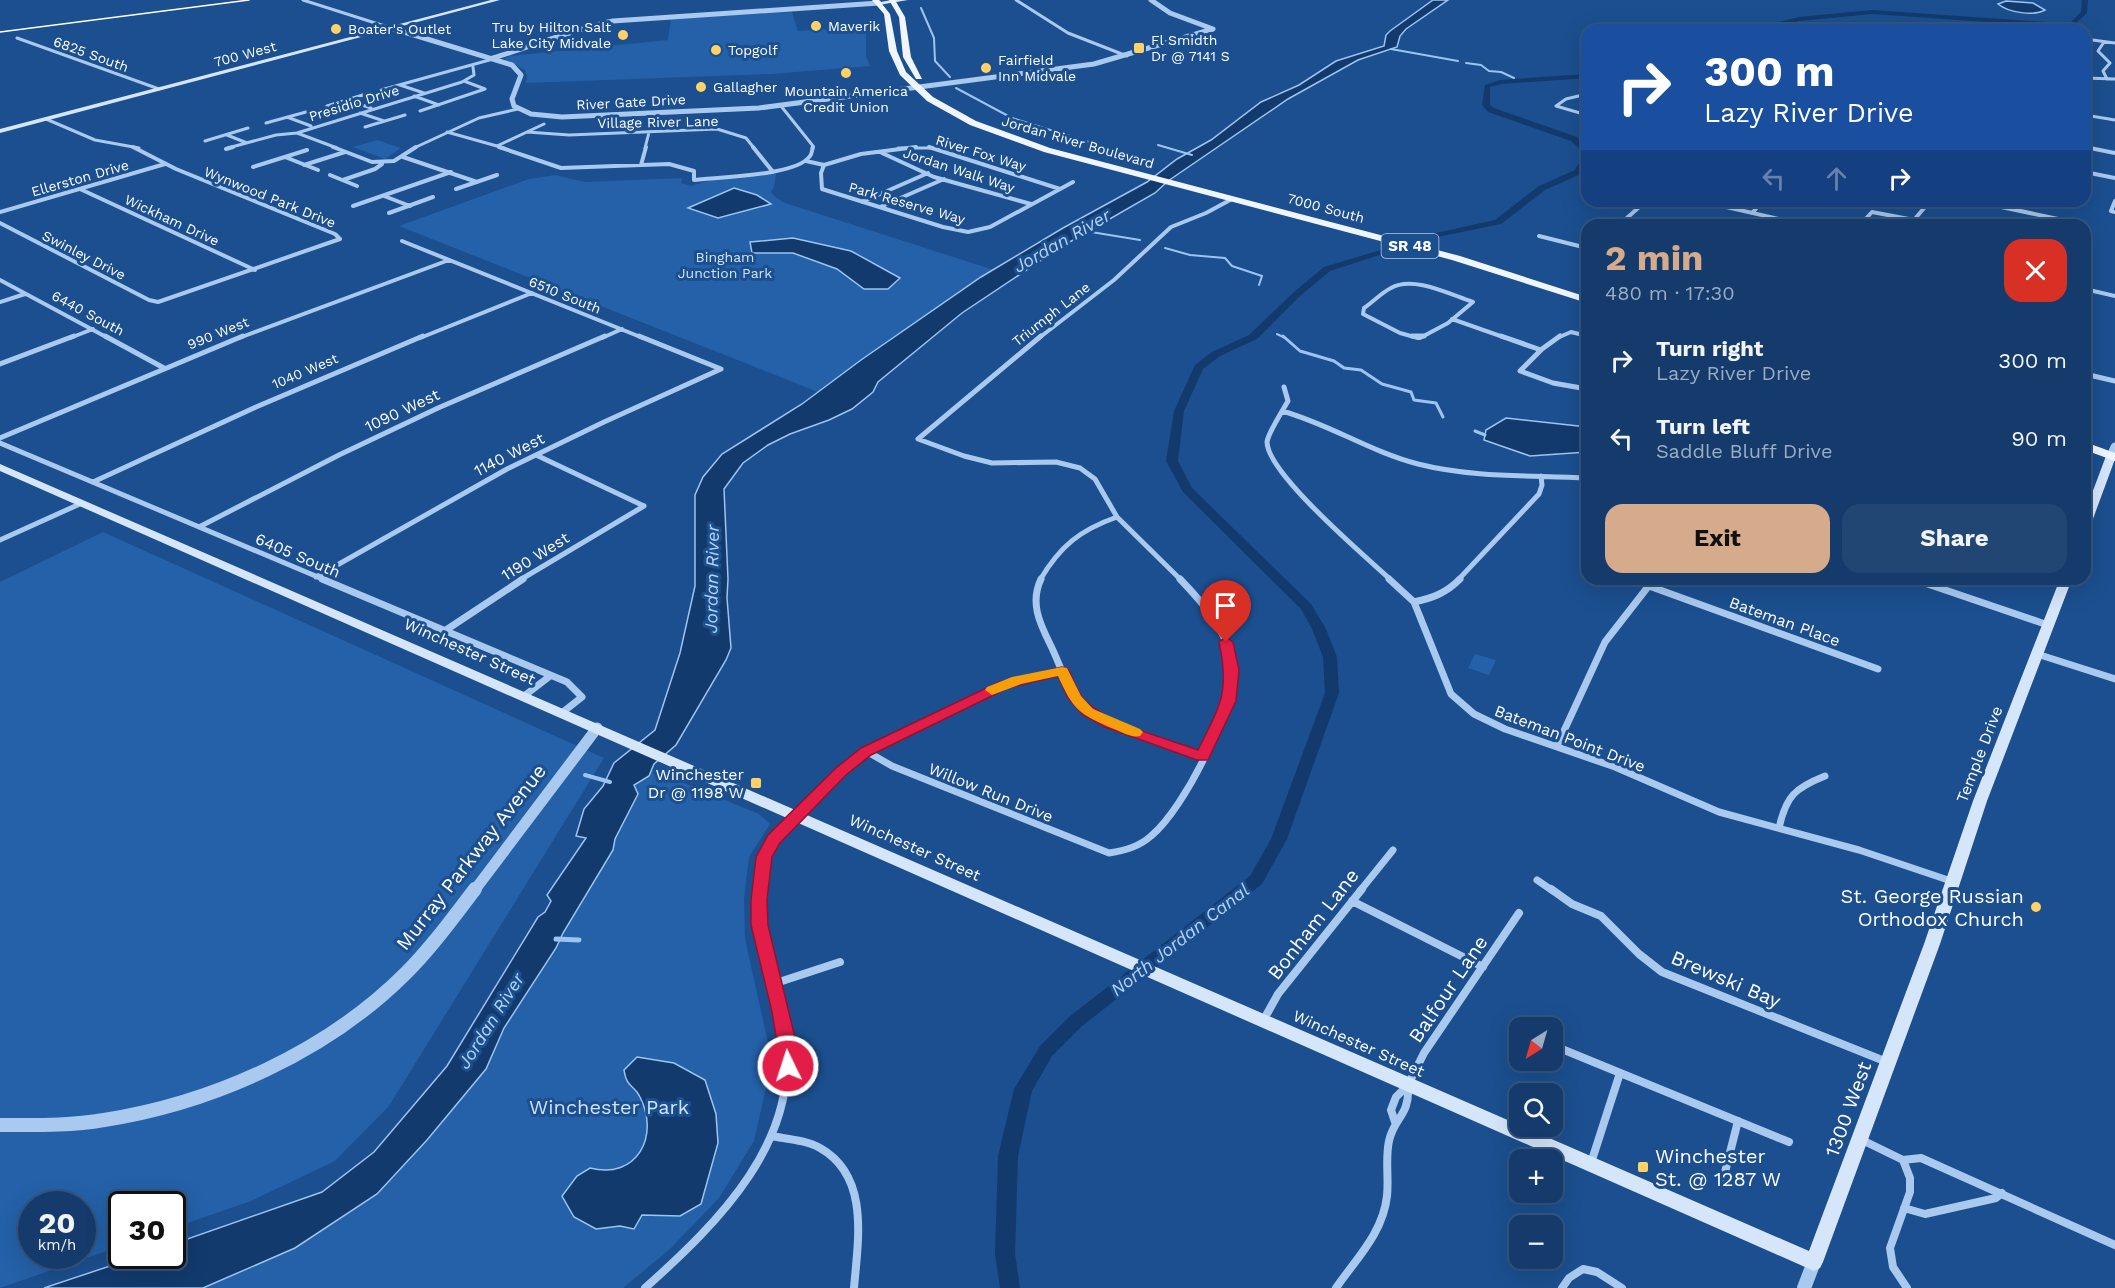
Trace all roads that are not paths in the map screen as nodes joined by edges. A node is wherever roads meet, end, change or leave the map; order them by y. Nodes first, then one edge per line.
1 (303, 0) edge
2 (497, 0) edge
3 (905, 0) edge
4 (1016, 0) edge
5 (1151, 0) edge
6 (321, 1) edge
7 (893, 1) edge
8 (877, 2) edge
9 (312, 3) junction
10 (391, 28) junction
11 (17, 38) dead end
12 (2091, 40) edge
13 (2104, 42) junction
14 (2115, 43) edge
15 (1127, 56) junction
16 (493, 58) junction
17 (473, 67) junction
18 (2091, 78) edge
19 (2107, 78) junction
20 (2115, 80) edge
21 (464, 81) junction
22 (400, 85) junction
23 (923, 87) junction
24 (159, 89) junction
25 (381, 90) dead end
26 (425, 93) junction
27 (366, 94) dead end
28 (1581, 95) edge
29 (414, 96) junction
30 (347, 100) junction
31 (439, 105) junction
32 (327, 106) dead end
33 (781, 106) junction
34 (372, 109) junction
35 (518, 109) junction
36 (420, 111) dead end
37 (306, 112) dead end
38 (360, 112) junction
39 (654, 113) junction
40 (1581, 114) edge
41 (405, 116) dead end
42 (2091, 116) edge
43 (287, 117) junction
44 (46, 119) junction
45 (2115, 120) edge
46 (385, 122) junction
47 (266, 123) dead end
48 (544, 124) dead end
49 (312, 127) junction
50 (248, 128) dead end
51 (365, 128) dead end
52 (0, 131) edge
53 (649, 131) junction
54 (297, 132) junction
55 (447, 132) junction
56 (526, 132) junction
57 (227, 135) junction
58 (205, 141) dead end
59 (248, 143) junction
60 (496, 146) junction
61 (2091, 148) edge
62 (226, 149) dead end
63 (308, 150) dead end
64 (345, 152) junction
65 (881, 152) junction
66 (2115, 153) edge
67 (284, 157) junction
68 (403, 157) junction
69 (806, 161) junction
70 (165, 164) junction
71 (382, 164) junction
72 (304, 165) junction
73 (641, 165) junction
74 (824, 165) junction
75 (253, 167) dead end
76 (318, 170) dead end
77 (451, 172) junction
78 (773, 172) junction
79 (928, 173) junction
80 (2091, 173) edge
81 (330, 175) dead end
82 (497, 175) dead end
83 (1163, 178) joint
84 (2115, 178) edge
85 (944, 179) junction
86 (343, 180) junction
87 (477, 182) junction
88 (1073, 182) dead end
89 (1187, 184) junction
90 (357, 186) dead end
91 (80, 189) junction
92 (456, 189) dead end
93 (1060, 189) junction
94 (383, 196) junction
95 (433, 197) dead end
96 (1232, 199) junction
97 (2115, 201) edge
98 (862, 202) junction
99 (1031, 204) junction
100 (353, 206) dead end
101 (410, 206) junction
102 (880, 207) junction
103 (1639, 207) edge
104 (1726, 207) edge
105 (1758, 207) edge
106 (1925, 207) edge
107 (2001, 207) edge
108 (0, 212) edge
109 (2113, 212) edge
110 (389, 213) dead end
111 (1752, 213) junction
112 (1765, 216) junction
113 (1625, 219) edge
114 (1762, 219) edge
115 (1778, 219) edge
116 (1866, 219) edge
117 (1909, 219) edge
118 (1915, 219) edge
119 (2058, 219) edge
120 (0, 224) edge
121 (1539, 236) dead end
122 (402, 241) dead end
123 (1581, 246) edge
124 (449, 260) junction
125 (255, 270) junction
126 (0, 280) edge
127 (1581, 289) edge
128 (2091, 290) edge
129 (532, 293) junction
130 (25, 294) junction
131 (2115, 296) edge
132 (1581, 298) edge
133 (0, 302) edge
134 (158, 302) joint
135 (1452, 319) junction
136 (93, 329) junction
137 (622, 329) junction
138 (1581, 334) edge
139 (1541, 350) junction
140 (0, 364) edge
141 (164, 368) junction
142 (721, 369) joint
143 (2091, 375) edge
144 (2115, 381) edge
145 (1284, 387) dead end
146 (1581, 388) edge
147 (1282, 411) junction
148 (0, 440) edge
149 (2091, 448) edge
150 (2114, 454) edge
151 (536, 455) junction
152 (2091, 455) edge
153 (0, 467) edge
154 (1540, 476) junction
155 (1581, 477) edge
156 (93, 482) junction
157 (82, 503) junction
158 (2091, 512) edge
159 (1117, 518) junction
160 (199, 527) junction
161 (0, 540) edge
162 (316, 577) junction
163 (1930, 585) edge
164 (2064, 585) edge
165 (1649, 586) joint
166 (1414, 602) junction
167 (2048, 626) junction
168 (443, 632) junction
169 (2037, 654) junction
170 (1878, 669) dead end
171 (1062, 671) junction
172 (550, 676) junction
173 (2115, 679) edge
174 (524, 696) junction
175 (563, 712) junction
176 (597, 728) junction
177 (1557, 746) junction
178 (866, 752) junction
179 (1202, 757) junction
180 (1825, 776) dead end
181 (796, 816) junction
182 (1779, 828) junction
183 (1393, 850) dead end
184 (1538, 880) dead end
185 (1954, 882) junction
186 (1352, 901) junction
187 (1519, 913) dead end
188 (1932, 944) joint
189 (840, 962) dead end
190 (1483, 967) junction
191 (773, 984) junction
192 (1262, 1022) junction
193 (1563, 1050) edge
194 (1887, 1062) junction
195 (1620, 1073) junction
196 (1408, 1085) junction
197 (1738, 1121) junction
198 (1395, 1122) junction
199 (0, 1125) edge
200 (771, 1136) junction
201 (1860, 1139) junction
202 (1789, 1142) dead end
203 (1903, 1160) junction
204 (1591, 1163) junction
205 (1723, 1180) dead end
206 (2002, 1193) junction
207 (1904, 1208) junction
208 (2115, 1245) edge
209 (1814, 1262) junction
210 (645, 1288) edge
211 (854, 1288) edge
212 (1336, 1288) edge
213 (1562, 1288) edge
214 (1622, 1288) edge
215 (1804, 1288) edge
216 (1907, 1288) edge

1 - 9 street
2 - 10 main road, 700 West
3 - 7 main road
4 - 15 street
5 - 15 street, River Gate Drive
6 - 9 street
7 - 8 main road
7 - 23 main road, Jordan River Boulevard / SR 48
8 - 16 street
8 - 23 main road, Jordan River Boulevard / SR 48
9 - 10 street
10 - 16 street
10 - 24 main road, 700 West
11 - 24 street, 6825 South
12 - 13 street
13 - 14 street
13 - 19 street
15 - 23 street, River Gate Drive
16 - 17 street
16 - 35 street
17 - 21 street
17 - 22 street
18 - 19 street
19 - 20 street
21 - 26 street, Presidio Drive
21 - 31 street
22 - 25 street
22 - 26 street
23 - 33 street, River Gate Drive
23 - 83 main road, Jordan River Boulevard / SR 48
24 - 44 main road, 700 West
26 - 29 street, Presidio Drive
27 - 30 street
28 - 40 street
29 - 31 street
29 - 34 street, Presidio Drive
30 - 32 street
30 - 34 street
31 - 36 street
33 - 39 street, River Gate Drive
33 - 69 street
34 - 38 street, Presidio Drive
35 - 39 street, River Gate Drive
35 - 55 street
37 - 43 street
38 - 46 street
38 - 49 street, Presidio Drive
39 - 53 street
41 - 46 street
42 - 45 street
43 - 47 street
43 - 49 street
44 - 52 main road, 700 West
44 - 70 street, Wynwood Park Drive
46 - 51 street
48 - 56 street
49 - 54 street, Presidio Drive
50 - 57 street
53 - 56 street, Village River Lane
53 - 73 street
53 - 78 street, Village River Lane
54 - 59 street
54 - 64 street, Presidio Drive
55 - 60 street
55 - 68 street
56 - 60 street
57 - 58 street
57 - 59 street
59 - 62 street
60 - 73 street
61 - 66 street
63 - 67 street
64 - 71 street, Presidio Drive
64 - 72 street
65 - 74 street, River Fox Way
65 - 79 street, Jordan Walk Way
65 - 93 street, River Fox Way
67 - 72 street
67 - 75 street
68 - 71 street
68 - 77 street
69 - 74 street
69 - 78 street
70 - 91 street, Ellerston Drive
70 - 125 street, Wynwood Park Drive
71 - 86 street
72 - 76 street
73 - 78 street
74 - 98 street, Park Reserve Way
77 - 87 street
77 - 94 street
79 - 85 street, Jordan Walk Way
79 - 98 street
80 - 84 street
81 - 86 street
82 - 87 street
83 - 89 main road, 7000 South / SR 48
85 - 99 street, Jordan Walk Way
85 - 102 street
86 - 90 street
87 - 92 street
88 - 93 street, Park Reserve Way
89 - 96 main road, 7000 South / SR 48
89 - 127 main road, 7000 South / SR 48
91 - 108 street, Ellerston Drive
91 - 125 street, Wickham Drive
93 - 99 street, Park Reserve Way
94 - 100 street
94 - 101 street
95 - 101 street
96 - 132 main road, 7000 South / SR 48
96 - 159 street, Triumph Lane
97 - 109 street
98 - 102 street, Park Reserve Way
99 - 102 street, Park Reserve Way
101 - 110 street
103 - 113 street
104 - 111 street
105 - 111 street
106 - 118 street
107 - 119 street
111 - 112 street
112 - 114 street
112 - 115 street
116 - 117 street
120 - 134 street, Swinley Drive
121 - 123 street
122 - 124 street, 6510 South
124 - 129 street, 6510 South
124 - 141 street, 990 West
125 - 134 street, Wynwood Park Drive
126 - 130 street, 6440 South
128 - 131 street
129 - 137 street, 6510 South
129 - 156 street, 1040 West
130 - 133 street
130 - 136 street, 6440 South
135 - 135 street
135 - 139 street
136 - 140 street
136 - 141 street, 6440 South
137 - 142 street, 6510 South
137 - 160 street, 1090 West
138 - 139 street
139 - 146 street
141 - 148 street, 990 West
142 - 151 street, 1140 West
143 - 144 street
145 - 147 street
147 - 154 street
147 - 166 street, Bateman Point Drive
148 - 156 street, 6405 South
149 - 150 main road
150 - 152 main road
150 - 158 main road
151 - 162 street, 1140 West
151 - 168 street, 1190 West
153 - 157 main road, Winchester Street
154 - 155 street
154 - 166 street
156 - 160 street, 6405 South
157 - 161 street
157 - 174 main road, Winchester Street
159 - 171 street
159 - 179 street
160 - 162 street, 6405 South
162 - 168 street, 6405 South
163 - 167 street
164 - 167 main road, Temple Drive
165 - 170 street, Bateman Place
165 - 177 street
166 - 177 street, Bateman Point Drive
167 - 169 main road, Temple Drive
168 - 172 street, 6405 South
169 - 173 street
169 - 185 main road, Temple Drive
171 - 178 street
171 - 179 street
172 - 174 street
172 - 175 street, 6405 South
174 - 175 main road, Winchester Street
175 - 176 main road, Winchester Street
176 - 181 main road, Winchester Street
176 - 199 street, Murray Parkway Avenue
177 - 182 street, Bateman Point Drive
178 - 179 street, Willow Run Drive
178 - 181 street
180 - 182 street
181 - 191 street
181 - 192 main road, Winchester Street
182 - 185 street, Bateman Point Drive
183 - 186 street, Bonham Lane
184 - 194 street, Brewski Bay
185 - 188 main road, Temple Drive
186 - 190 street
186 - 192 street, Bonham Lane
187 - 190 street, Balfour Lane
188 - 194 main road, 1300 West
189 - 191 street
190 - 196 street, Balfour Lane
191 - 200 street
192 - 196 main road, Winchester Street
193 - 195 street
194 - 201 main road, 1300 West
195 - 197 street
195 - 204 street
196 - 198 street
196 - 198 street
196 - 204 main road, Winchester Street
197 - 202 street
197 - 205 street
198 - 212 street
200 - 210 street
200 - 211 street
201 - 203 street
201 - 209 main road, 1300 West
203 - 206 street
203 - 207 street
204 - 209 main road, Winchester Street
206 - 207 street
206 - 208 street
207 - 216 street
209 - 215 street, 1300 West
213 - 214 street

